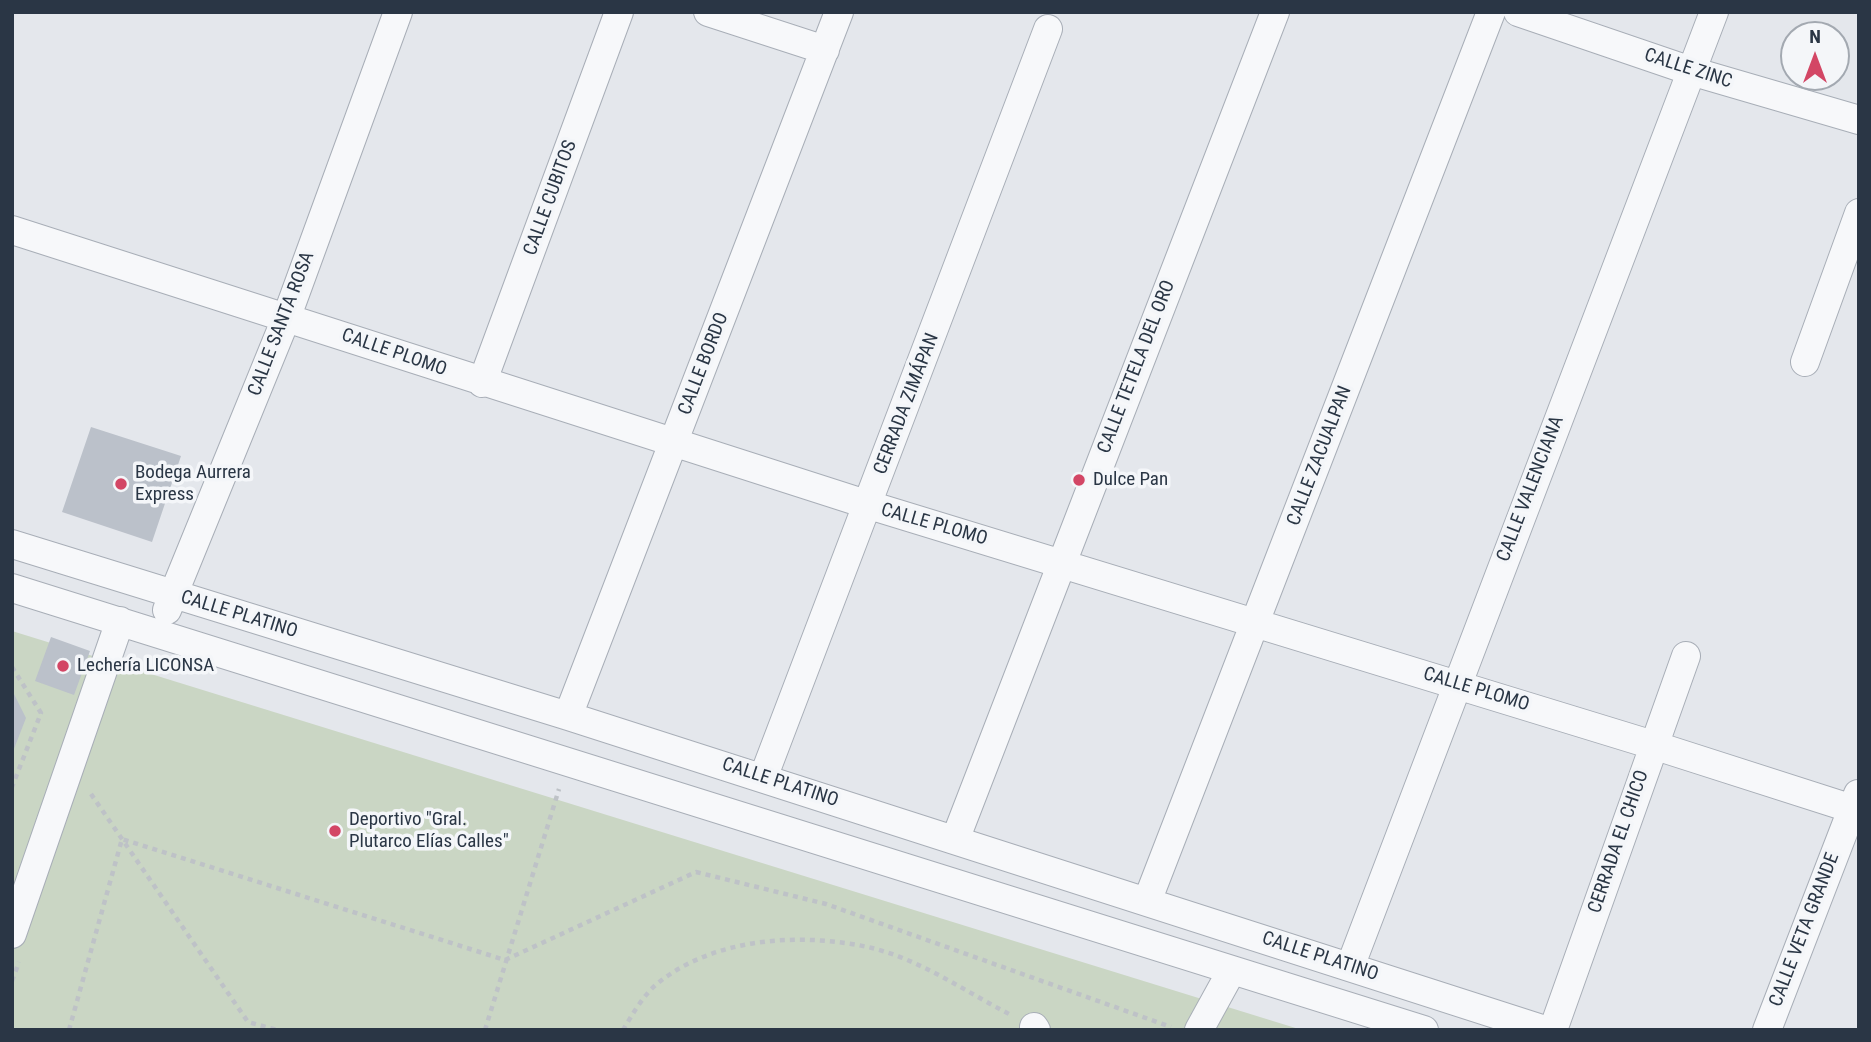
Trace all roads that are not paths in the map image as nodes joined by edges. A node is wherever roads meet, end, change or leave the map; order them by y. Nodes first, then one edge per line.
1 (398, 12) edge
2 (620, 12) edge
3 (708, 12) edge
4 (839, 12) edge
5 (1275, 12) edge
6 (1491, 12) edge
7 (1518, 12) edge
8 (1714, 12) edge
9 (1048, 29) dead end
10 (825, 50) junction
11 (1690, 71) junction
12 (1859, 120) edge
13 (1859, 213) edge
14 (12, 230) edge
15 (287, 316) junction
16 (1805, 362) dead end
17 (482, 383) junction
18 (673, 443) junction
19 (869, 505) junction
20 (12, 544) edge
21 (1060, 562) junction
22 (12, 588) edge
23 (173, 595) junction
24 (120, 621) junction
25 (1255, 623) junction
26 (159, 633) junction
27 (1686, 656) dead end
28 (1457, 684) junction
29 (568, 716) junction
30 (1653, 745) junction
31 (763, 778) junction
32 (1856, 804) edge
33 (955, 841) junction
34 (1148, 900) junction
35 (12, 934) edge
36 (1350, 967) junction
37 (1232, 970) junction
38 (1199, 1030) edge
39 (1424, 1030) edge
40 (1545, 1030) edge
41 (1553, 1030) edge
42 (1767, 1030) edge

1 - 15 street, CALLE SANTA ROSA
2 - 17 street, CALLE CUBITOS
3 - 10 street
4 - 10 street, CALLE BORDO
5 - 21 street, CALLE TETELA DEL ORO
6 - 25 street, CALLE ZACUALPAN
7 - 11 street, CALLE ZINC
8 - 11 street, CALLE VALENCIANA
9 - 19 street, CERRADA ZIMÁPAN
10 - 18 street, CALLE BORDO
11 - 12 street, CALLE ZINC
11 - 28 street, CALLE VALENCIANA
13 - 16 street
14 - 15 street, CALLE PLOMO
15 - 17 street, CALLE PLOMO
15 - 23 street, CALLE SANTA ROSA
17 - 18 street, CALLE PLOMO
18 - 19 street, CALLE PLOMO
18 - 29 street, CALLE BORDO
19 - 21 street, CALLE PLOMO
19 - 31 street, CERRADA ZIMÁPAN
20 - 23 street, CALLE PLATINO
21 - 25 street, CALLE PLOMO
21 - 33 street, CALLE TETELA DEL ORO
22 - 24 street, CALLE PLATINO
23 - 26 street, CALLE SANTA ROSA
23 - 29 street, CALLE PLATINO
24 - 26 street, CALLE PLATINO
24 - 35 street
25 - 28 street, CALLE PLOMO
25 - 34 street, CALLE ZACUALPAN
26 - 37 street, CALLE PLATINO
27 - 30 street, CERRADA EL CHICO
28 - 30 street, CALLE PLOMO
28 - 36 street, CALLE VALENCIANA
29 - 31 street, CALLE PLATINO
30 - 32 street, CALLE PLOMO
30 - 41 street, CERRADA EL CHICO
31 - 33 street, CALLE PLATINO
32 - 42 street, CALLE VETA GRANDE
33 - 34 street, CALLE PLATINO
34 - 36 street, CALLE PLATINO
36 - 40 street, CALLE PLATINO
37 - 38 street
37 - 39 street, CALLE PLATINO

